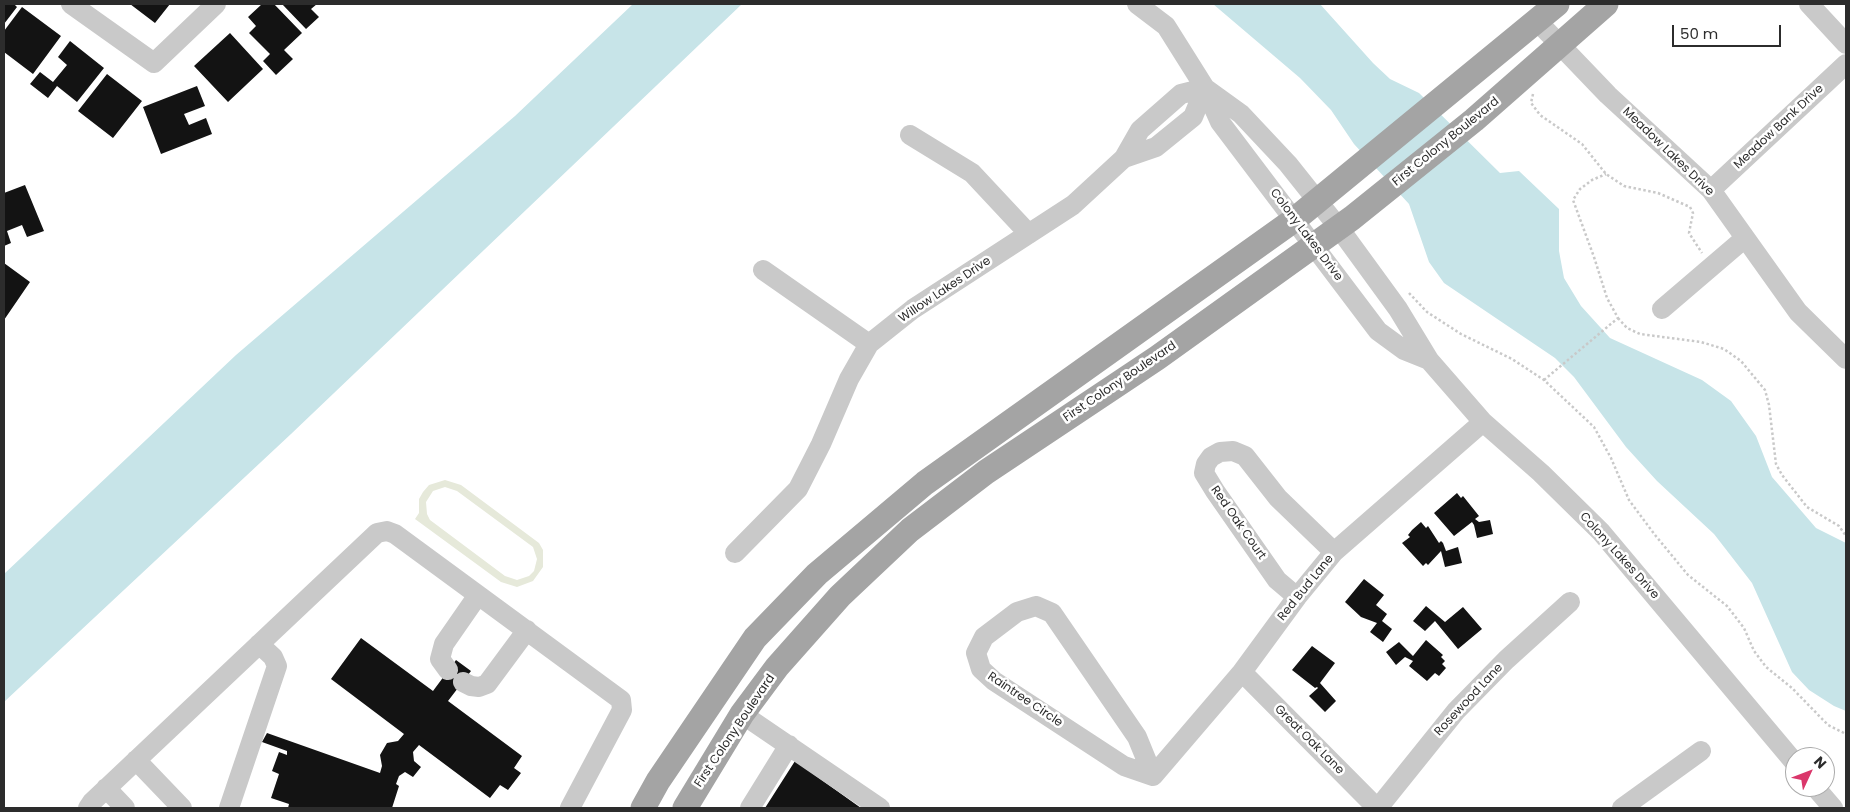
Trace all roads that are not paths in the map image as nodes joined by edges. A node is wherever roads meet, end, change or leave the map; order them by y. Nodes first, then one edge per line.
1 (71, 4) edge
2 (216, 4) edge
3 (1137, 4) edge
4 (1557, 4) edge
5 (1606, 4) edge
6 (1809, 4) edge
7 (1538, 22) junction
8 (1846, 44) edge
9 (1560, 46) junction
10 (1846, 64) edge
11 (1205, 88) junction
12 (910, 135) dead end
13 (1711, 190) junction
14 (1318, 202) junction
15 (1294, 220) junction
16 (1338, 228) junction
17 (1029, 234) junction
18 (1745, 238) junction
19 (1314, 246) junction
20 (763, 270) dead end
21 (1662, 309) dead end
22 (869, 344) junction
23 (1846, 359) edge
24 (1429, 360) junction
25 (1062, 384) junction
26 (1080, 409) junction
27 (1483, 422) junction
28 (1334, 552) junction
29 (736, 553) dead end
30 (478, 595) junction
31 (1297, 597) junction
32 (1570, 602) dead end
33 (527, 630) junction
34 (259, 644) junction
35 (1242, 672) junction
36 (713, 700) junction
37 (742, 714) junction
38 (789, 745) junction
39 (1701, 751) dead end
40 (1785, 751) edge
41 (136, 760) junction
42 (1153, 776) junction
43 (106, 788) junction
44 (1824, 797) edge
45 (88, 808) edge
46 (125, 808) edge
47 (182, 808) edge
48 (229, 808) edge
49 (570, 808) edge
50 (643, 808) edge
51 (685, 808) edge
52 (750, 808) edge
53 (880, 808) edge
54 (1378, 808) edge
55 (1622, 808) edge
56 (1833, 808) edge

1 - 2 street
3 - 11 street, Colony Lakes Drive
4 - 7 main road
5 - 9 main road, First Colony Boulevard
6 - 8 street
7 - 9 street, Meadow Lakes Drive
7 - 14 main road
9 - 13 street, Meadow Lakes Drive
9 - 16 main road, First Colony Boulevard
10 - 13 street, Meadow Bank Drive
11 - 14 street, Colony Lakes Drive
11 - 15 street, Colony Lakes Drive
11 - 17 street, Willow Lakes Drive
12 - 17 street
13 - 18 street, Meadow Lakes Drive
14 - 15 main road
14 - 16 street, Colony Lakes Drive
15 - 19 street, Colony Lakes Drive
15 - 25 main road
16 - 19 main road, First Colony Boulevard
16 - 24 street, Colony Lakes Drive
17 - 22 street, Willow Lakes Drive
18 - 21 street
18 - 23 street, Meadow Lakes Drive
19 - 24 street, Colony Lakes Drive
19 - 26 main road, First Colony Boulevard
20 - 22 street
22 - 29 street, Willow Lakes Drive
24 - 27 street, Colony Lakes Drive
25 - 26 main road
25 - 36 main road
26 - 37 main road, First Colony Boulevard
27 - 28 street, Red Bud Lane
27 - 40 street, Colony Lakes Drive
28 - 31 street, Red Bud Lane
28 - 31 street, Red Oak Court
30 - 33 street
30 - 33 street
30 - 34 street
31 - 35 street, Red Bud Lane
32 - 54 street, Rosewood Lane
33 - 49 street
34 - 41 street
34 - 48 street
35 - 42 street, Red Bud Lane
35 - 54 street, Great Oak Lane
36 - 37 main road
36 - 50 main road
37 - 38 street
37 - 51 main road, First Colony Boulevard
38 - 52 street
38 - 53 street
39 - 55 street
41 - 43 street
41 - 47 street
42 - 42 street, Raintree Circle
43 - 45 street
43 - 46 street
44 - 56 street

